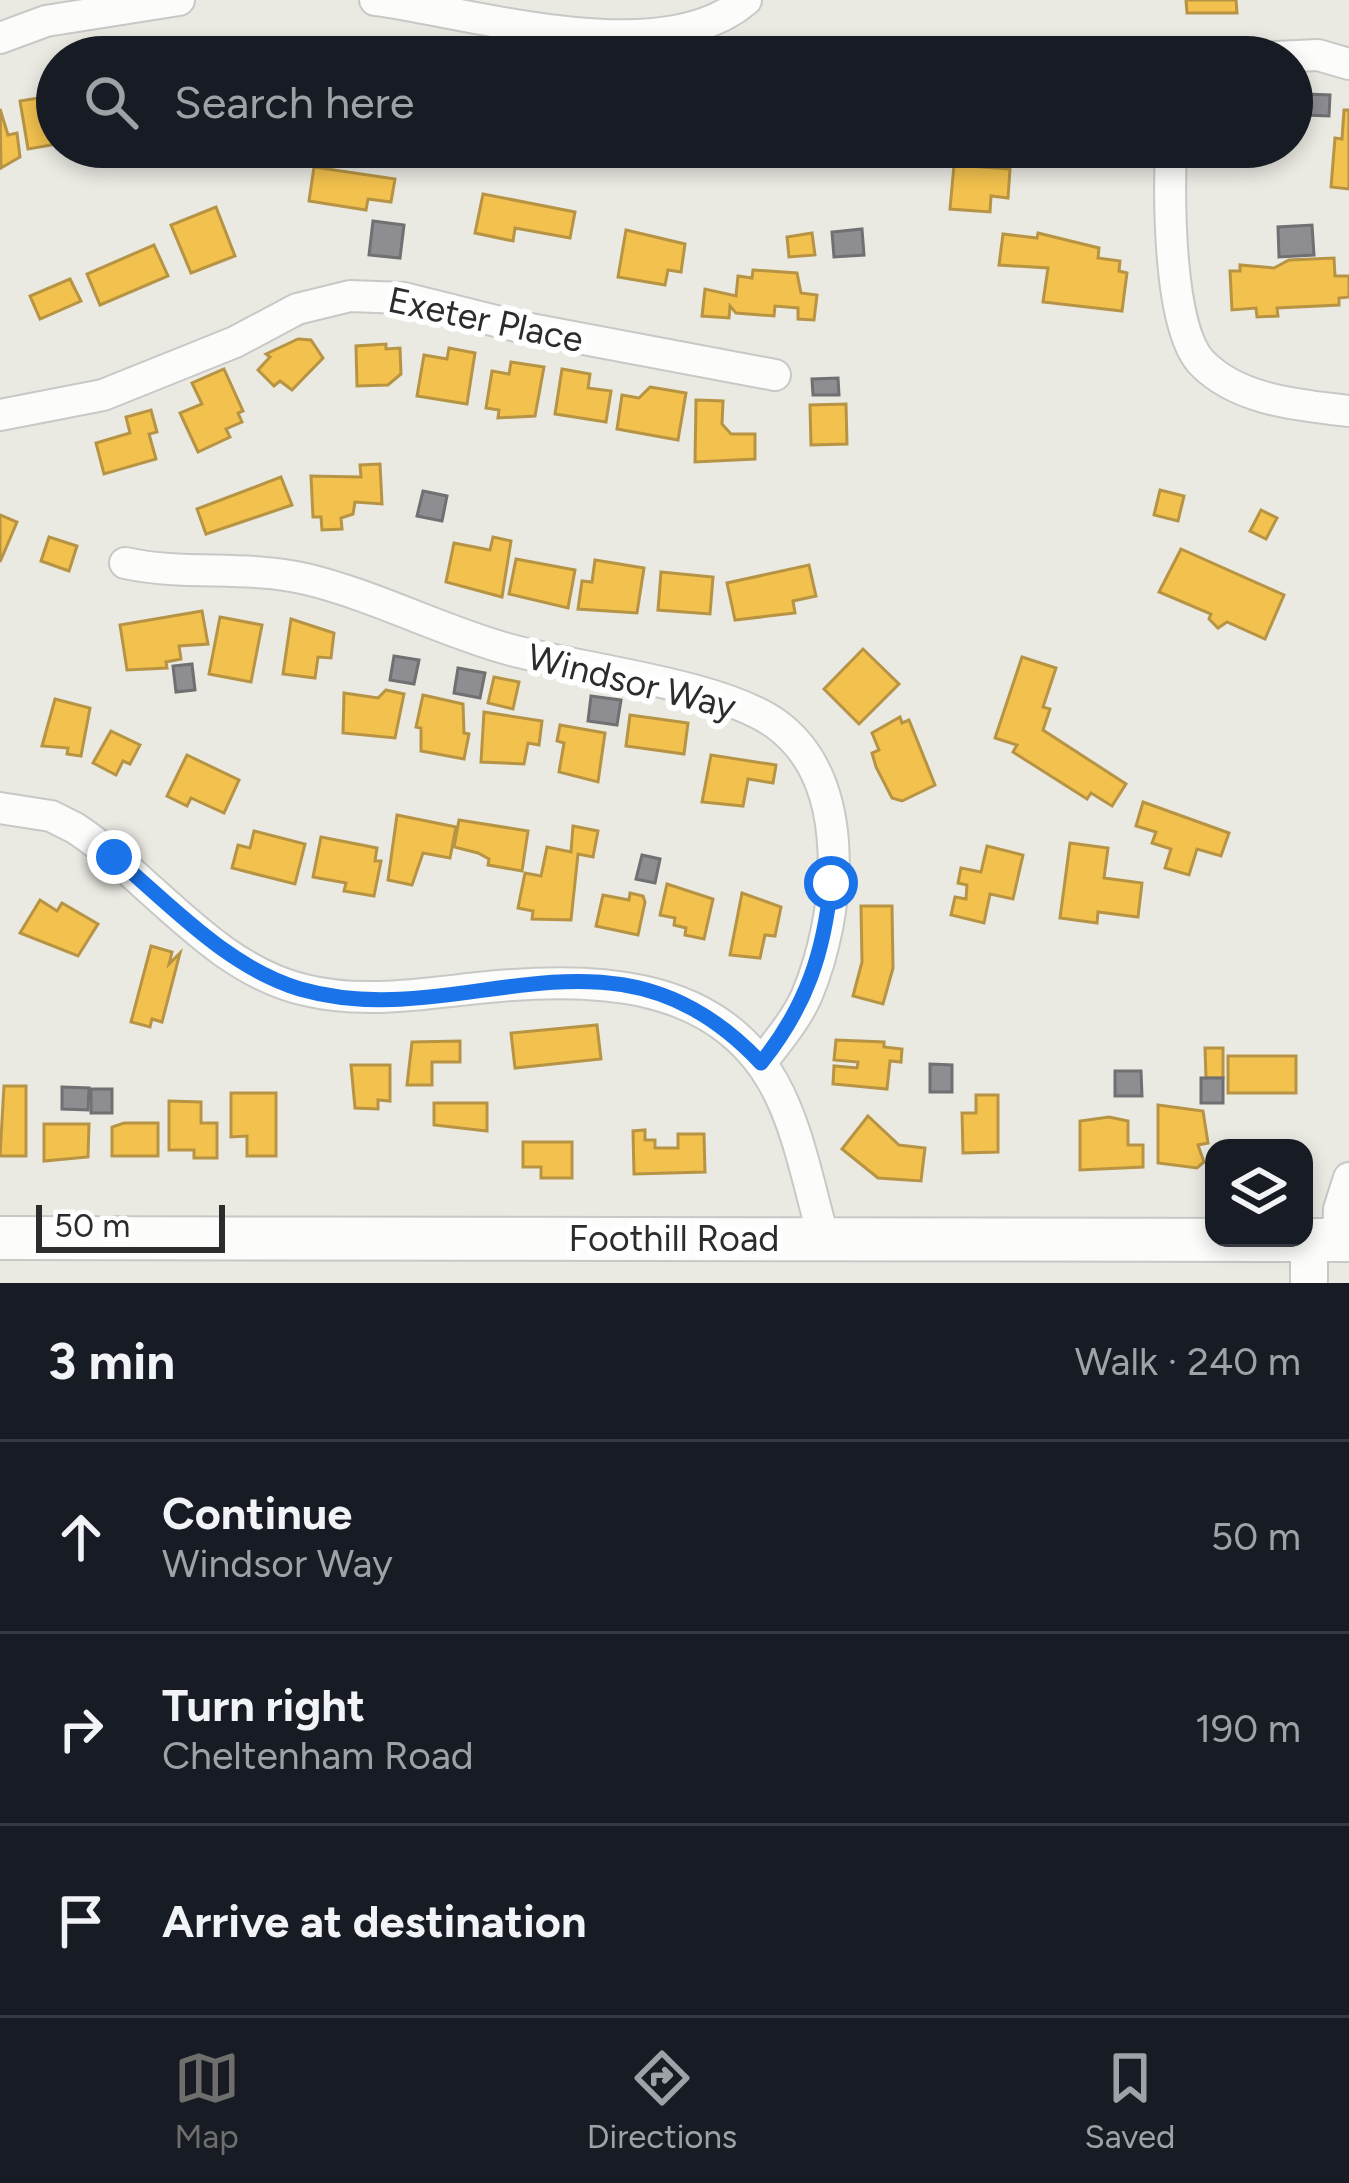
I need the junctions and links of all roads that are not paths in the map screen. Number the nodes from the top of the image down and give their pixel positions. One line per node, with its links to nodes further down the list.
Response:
1 (178, 0): 4 (street)
2 (375, 0): 5 (street)
3 (746, 0): 6 (street)
4 (3, 27)
5 (636, 36)
6 (669, 36)
7 (1313, 55): 8 (street)
8 (1349, 64)
9 (1171, 168): 11 (street)
10 (775, 375): 12 (street, Exeter Place)
11 (1349, 412)
12 (0, 415)
13 (125, 562): 15 (street, Windsor Way)
14 (0, 808): 15 (street)
15 (761, 1063): 18 (street)
16 (1349, 1178): 19 (street)
17 (0, 1238): 18 (main road, Foothill Road)
18 (824, 1239): 19 (main road, Foothill Road)
19 (1332, 1240): 20 (street)
20 (1309, 1283)

